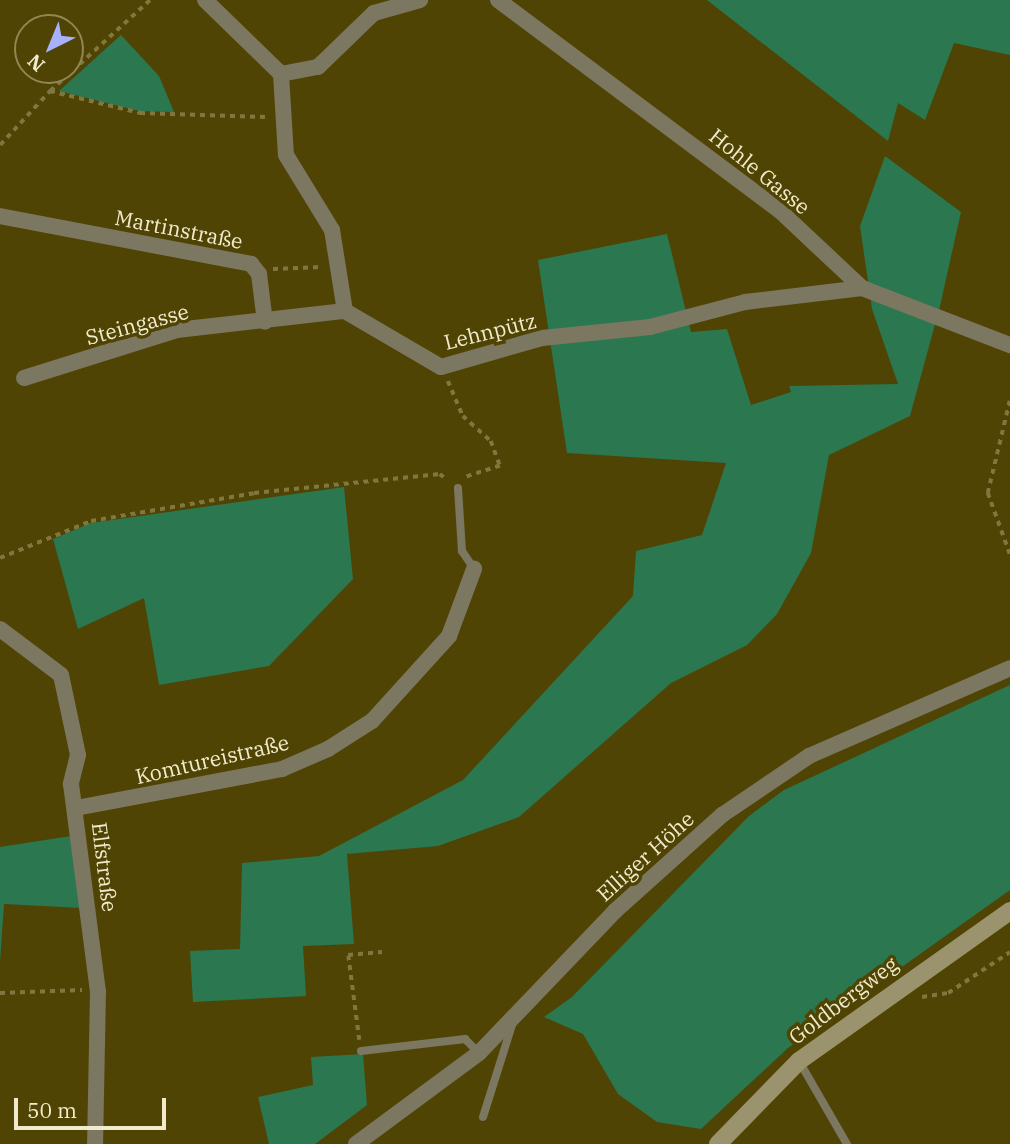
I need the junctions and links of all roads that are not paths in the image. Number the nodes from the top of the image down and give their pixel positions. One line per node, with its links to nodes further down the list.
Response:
1 (205, 0): 4 (street)
2 (420, 0): 4 (street)
3 (498, 0): 6 (street, Hohle Gasse)
4 (281, 74): 7 (street)
5 (0, 216): 8 (street, Martinstraße)
6 (862, 288): 7 (street, Lehnpütz); 9 (street, Hohle Gasse)
7 (345, 311): 8 (street)
8 (265, 322): 10 (street, Steingasse)
9 (1010, 345)
10 (24, 379)
11 (458, 488): 12 (lane, Komtureistraße)
12 (474, 569): 15 (street, Komtureistraße)
13 (0, 629): 15 (street, Elfstraße)
14 (1010, 668): 17 (street, Elliger Höhe)
15 (76, 808): 22 (street, Elfstraße)
16 (1010, 911): 20 (street, Goldbergweg)
17 (514, 1019): 19 (street, Elliger Höhe); 21 (lane)
18 (361, 1051): 19 (lane)
19 (479, 1053): 23 (street, Elliger Höhe)
20 (799, 1061): 24 (street, Goldbergweg); 25 (lane)
21 (483, 1116)
22 (95, 1144)
23 (356, 1144)
24 (718, 1144)
25 (847, 1144)

